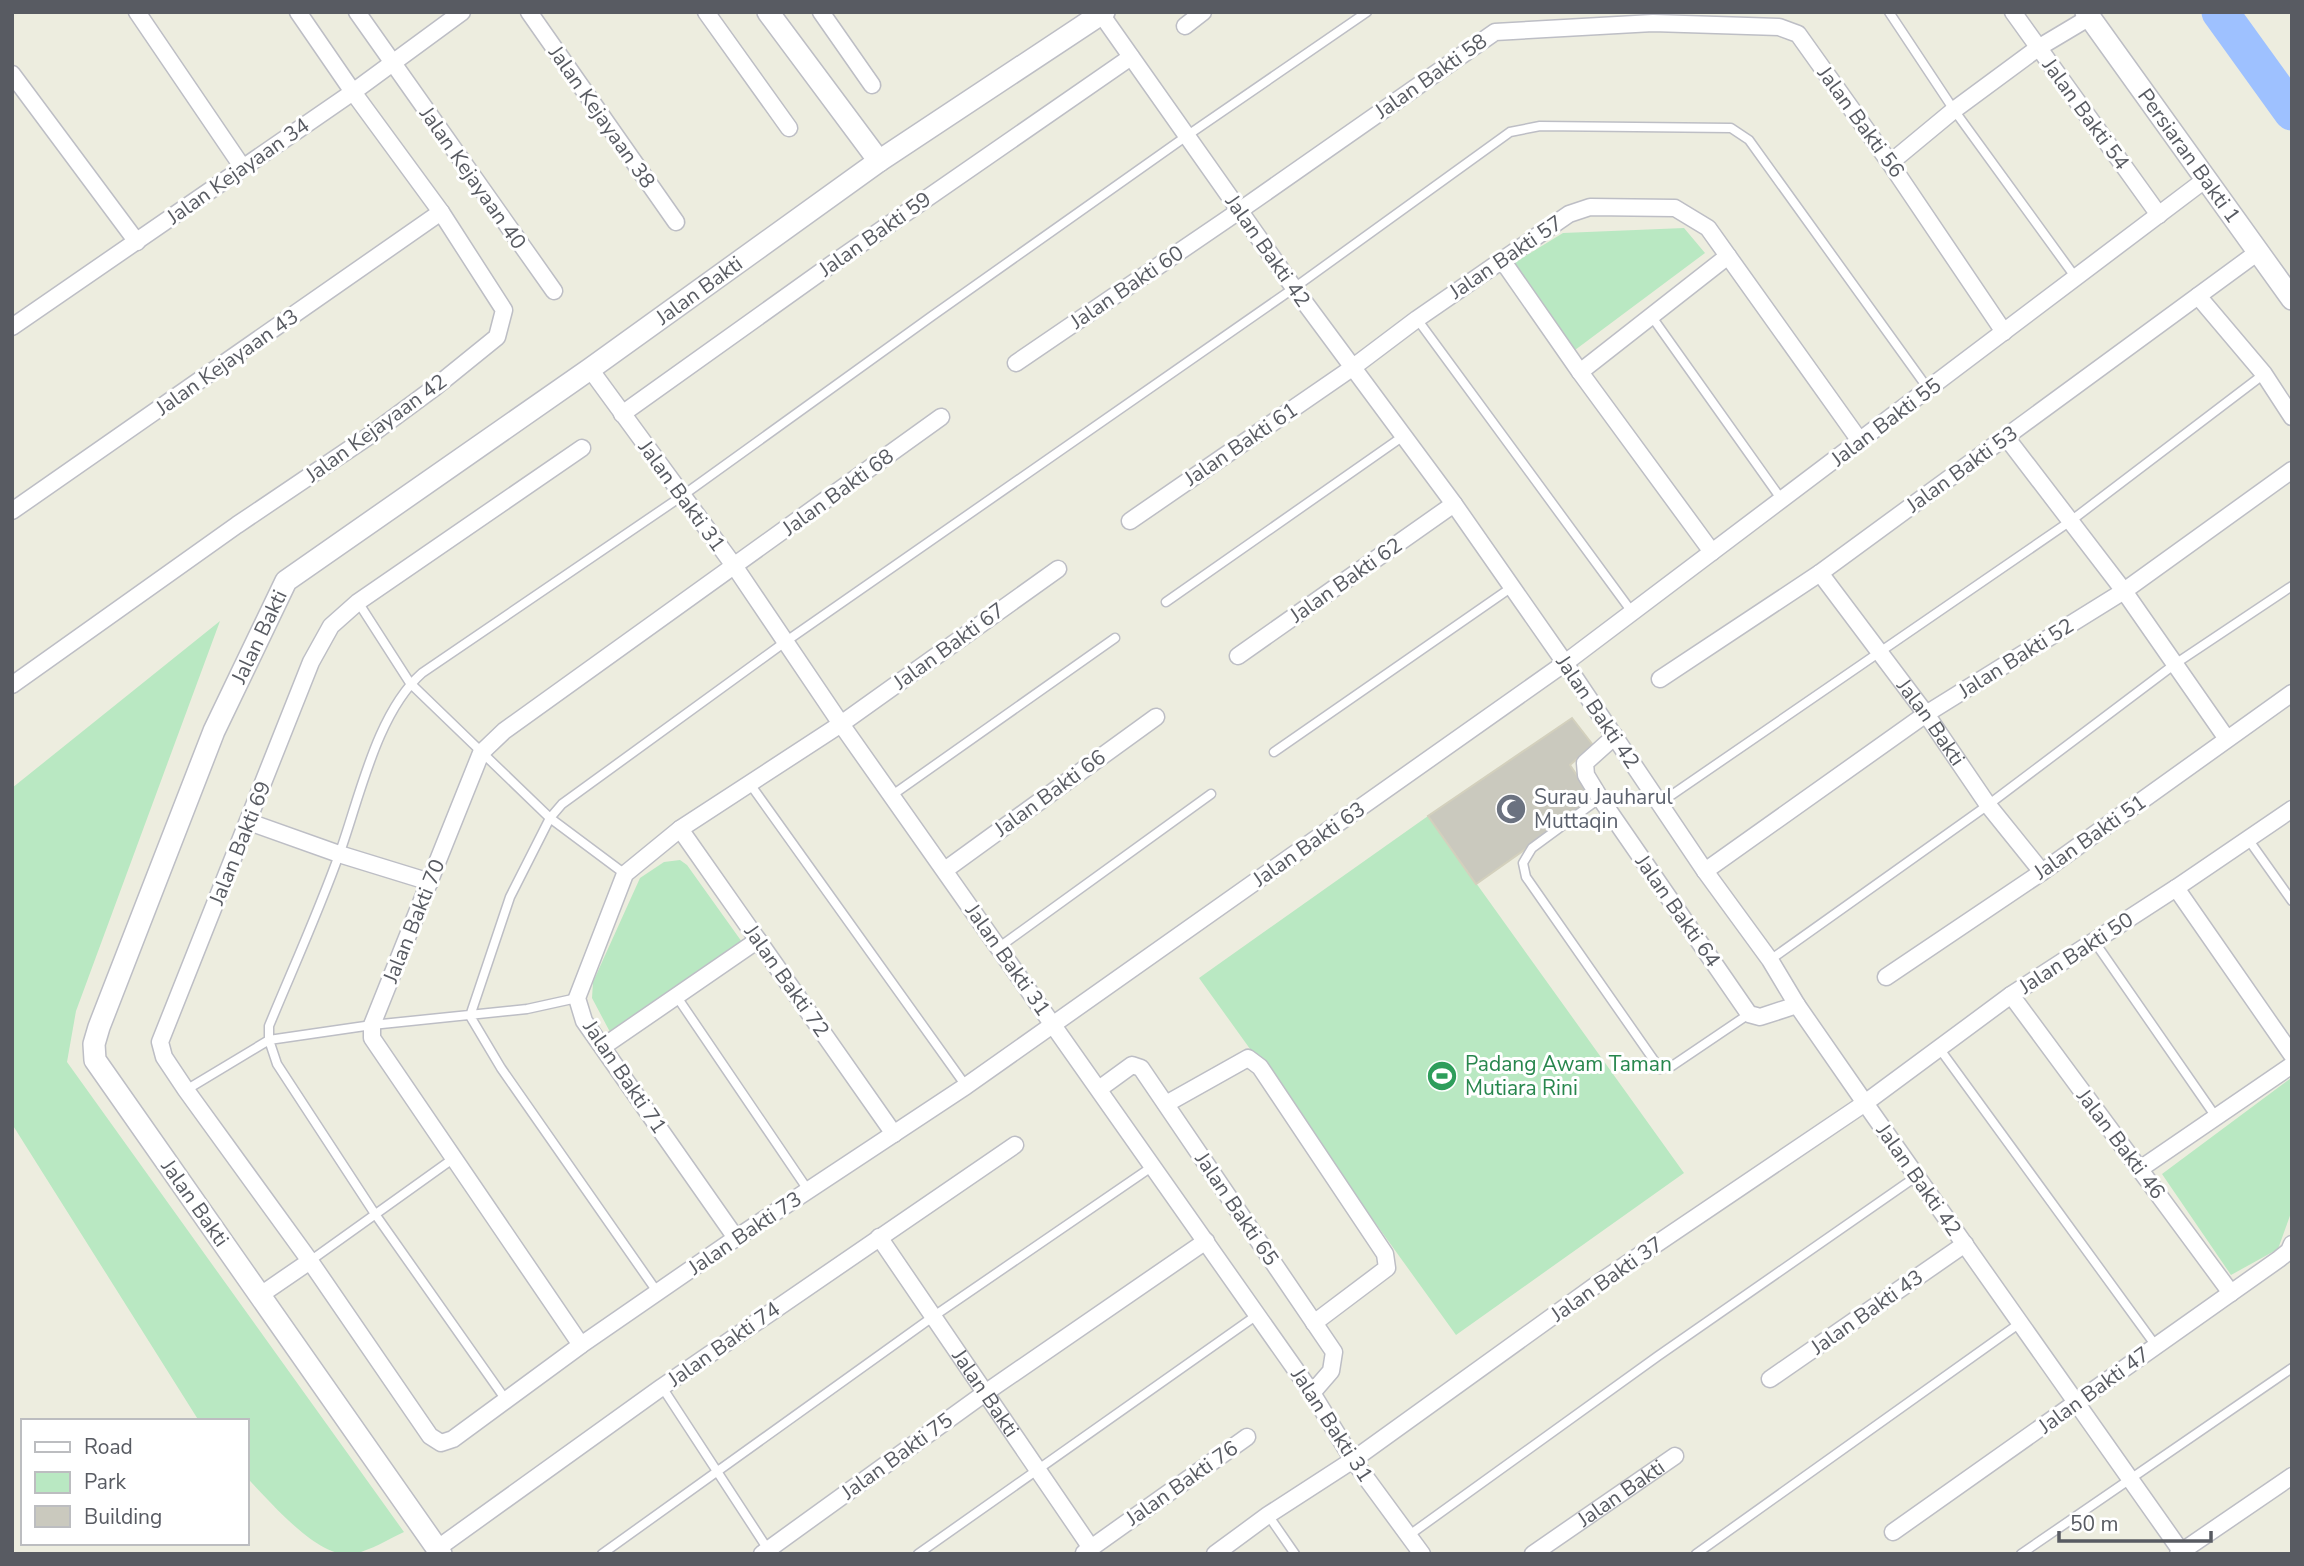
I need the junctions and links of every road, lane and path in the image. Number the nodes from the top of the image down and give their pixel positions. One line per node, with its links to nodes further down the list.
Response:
1 (137, 12): 28 (street)
2 (298, 12): 22 (street, Jalan Kejayaan 42)
3 (357, 12): 19 (street, Jalan Kejayaan 40)
4 (462, 12): 19 (street, Jalan Kejayaan 34)
5 (529, 12): 33 (street, Jalan Kejayaan 38)
6 (706, 12): 24 (street)
7 (768, 12): 26 (street)
8 (821, 12): 21 (street)
9 (1203, 12): 16 (street)
10 (1367, 12): 25 (lane)
11 (1889, 12): 23 (lane)
12 (2013, 12): 17 (street, Jalan Bakti 54)
13 (1102, 13): 18 (street, Jalan Bakti 42); 26 (street, Jalan Bakti)
14 (2088, 15): 17 (street); 29 (street, Persiaran Bakti 1)
15 (1652, 18): 27 (street, Jalan Bakti 56); 30 (street, Jalan Bakti 58)
16 (1185, 26)
17 (2038, 48): 23 (street); 32 (street, Jalan Bakti 54)
18 (1131, 57): 25 (street, Jalan Bakti 42); 53 (street, Jalan Bakti 59)
19 (392, 64): 22 (street, Jalan Kejayaan 34); 40 (street, Jalan Kejayaan 40)
20 (12, 74): 34 (street)
21 (872, 85)
22 (353, 92): 28 (street, Jalan Kejayaan 34); 31 (street, Jalan Kejayaan 42)
23 (1954, 110): 27 (street); 38 (lane)
24 (789, 128)
25 (1188, 135): 30 (street, Jalan Bakti 42); 61 (lane)
26 (879, 162): 49 (street, Jalan Bakti)
27 (1890, 163): 46 (street, Jalan Bakti 56)
28 (243, 167): 34 (street, Jalan Kejayaan 34)
29 (2206, 179): 32 (street, Jalan Bakti 55); 35 (street, Persiaran Bakti 1)
30 (1239, 211): 39 (street, Jalan Bakti 42); 47 (street, Jalan Bakti 60)
31 (442, 212): 64 (street, Jalan Kejayaan 43); 85 (street, Jalan Kejayaan 42)
32 (2159, 215): 38 (street, Jalan Bakti 55)
33 (676, 222)
34 (137, 242): 45 (street, Jalan Kejayaan 34)
35 (2258, 251): 41 (street, Jalan Bakti 53); 42 (street, Persiaran Bakti 1)
36 (1728, 256): 37 (street, Jalan Bakti 57); 43 (street); 58 (street, Jalan Bakti 57)
37 (1502, 260): 44 (street, Jalan Bakti 57); 50 (street)
38 (2076, 278): 46 (street, Jalan Bakti 55)
39 (1294, 288): 48 (street, Jalan Bakti 42); 52 (lane); 78 (lane)
40 (554, 291)
41 (2198, 296): 51 (street); 57 (street, Jalan Bakti 53)
42 (2292, 299)
43 (1652, 317): 50 (street); 62 (lane)
44 (1417, 318): 48 (street, Jalan Bakti 57); 76 (lane)
45 (14, 322)
46 (2004, 332): 52 (street, Jalan Bakti 55)
47 (1016, 363)
48 (1352, 368): 56 (street, Jalan Bakti 42); 66 (street, Jalan Bakti 61)
49 (590, 369): 53 (street, Jalan Bakti 31); 153 (street, Jalan Bakti)
50 (1580, 372): 67 (street)
51 (2263, 374): 54 (street); 65 (lane)
52 (1929, 390): 58 (street, Jalan Bakti 55)
53 (622, 414): 61 (street, Jalan Bakti 31)
54 (2292, 417)
55 (941, 418): 68 (street, Jalan Bakti 68)
56 (1402, 437): 63 (street, Jalan Bakti 42); 75 (lane)
57 (2006, 437): 65 (street); 70 (street, Jalan Bakti 53)
58 (1860, 441): 62 (street, Jalan Bakti 55)
59 (582, 448): 74 (street, Jalan Bakti 69)
60 (2292, 470): 73 (street, Jalan Bakti 52)
61 (682, 496): 68 (street, Jalan Bakti 31); 84 (lane)
62 (1782, 500): 67 (street, Jalan Bakti 55)
63 (1454, 504): 72 (street, Jalan Bakti 42); 80 (street, Jalan Bakti 62)
64 (12, 511)
65 (2072, 520): 73 (street); 79 (lane)
66 (1130, 521)
67 (1713, 552): 76 (street, Jalan Bakti 55)
68 (735, 567): 78 (street, Jalan Bakti 31); 93 (street, Jalan Bakti 70)
69 (1058, 569): 89 (street, Jalan Bakti 67)
70 (1820, 573): 79 (street, Jalan Bakti); 83 (street, Jalan Bakti 53)
71 (2292, 586): 82 (lane)
72 (1512, 587): 81 (street, Jalan Bakti 42); 92 (lane)
73 (2124, 591): 82 (street); 87 (street, Jalan Bakti 52)
74 (358, 602): 84 (lane); 102 (street, Jalan Bakti 69)
75 (1166, 602)
76 (1632, 612): 81 (street, Jalan Bakti 55)
77 (1115, 638): 96 (lane)
78 (785, 642): 89 (street, Jalan Bakti 31); 101 (lane)
79 (1878, 651): 87 (street, Jalan Bakti); 98 (lane)
80 (1238, 656)
81 (1565, 663): 90 (street, Jalan Bakti 42); 124 (street, Jalan Bakti 63)
82 (2175, 664): 91 (street); 99 (lane)
83 (1660, 679)
84 (410, 683): 93 (lane); 105 (lane)
85 (12, 685)
86 (2292, 693): 91 (street, Jalan Bakti 51)
87 (1926, 715): 99 (street, Jalan Bakti); 107 (street, Jalan Bakti 52)
88 (1156, 717): 106 (street, Jalan Bakti 66)
89 (841, 724): 94 (street, Jalan Bakti 71); 96 (street, Jalan Bakti 31)
90 (1615, 736): 97 (street, Jalan Bakti 64); 98 (street, Jalan Bakti 42)
91 (2227, 739): 108 (street, Jalan Bakti 51)
92 (1274, 752)
93 (481, 753): 101 (lane); 110 (street, Jalan Bakti 70)
94 (750, 784): 103 (street, Jalan Bakti 71); 131 (lane)
95 (1210, 794): 115 (lane)
96 (891, 796): 106 (street, Jalan Bakti 31)
97 (1600, 797): 122 (street, Jalan Bakti 64); 122 (lane)
98 (1660, 803): 107 (street, Jalan Bakti 42)
99 (1988, 805): 108 (street, Jalan Bakti); 116 (lane)
100 (2292, 809): 104 (street, Jalan Bakti 50)
101 (550, 818): 109 (lane); 123 (lane)
102 (249, 822): 105 (street); 133 (street, Jalan Bakti 69)
103 (680, 829): 109 (street, Jalan Bakti 71); 113 (street, Jalan Bakti 72)
104 (2248, 839): 111 (street, Jalan Bakti 50); 112 (lane)
105 (339, 854): 110 (street); 126 (lane)
106 (945, 870): 115 (street, Jalan Bakti 31)
107 (1705, 871): 116 (street, Jalan Bakti 42)
108 (2042, 872): 117 (street, Jalan Bakti 51)
109 (625, 874): 120 (street, Jalan Bakti 71)
110 (430, 882): 125 (street, Jalan Bakti 70)
111 (2176, 888): 114 (street, Jalan Bakti 50); 129 (street)
112 (2292, 901)
113 (758, 940): 119 (street); 137 (street, Jalan Bakti 72)
114 (2094, 941): 118 (street, Jalan Bakti 50); 136 (lane)
115 (998, 948): 124 (street, Jalan Bakti 31)
116 (1770, 960): 121 (street, Jalan Bakti 42)
117 (1886, 977)
118 (2011, 995): 128 (street, Jalan Bakti 50); 141 (street, Jalan Bakti 46)
119 (677, 997): 127 (street); 143 (lane)
120 (577, 998): 123 (lane); 127 (street, Jalan Bakti 71)
121 (1797, 1005): 122 (street); 134 (street, Jalan Bakti 42)
122 (1749, 1014)
123 (470, 1016): 125 (lane); 151 (lane)
124 (1052, 1024): 131 (street, Jalan Bakti 73); 132 (street, Jalan Bakti 31)
125 (372, 1025): 126 (lane); 139 (street)
126 (270, 1040): 133 (lane); 144 (lane)
127 (604, 1046): 146 (street, Jalan Bakti 71)
128 (1939, 1048): 134 (street, Jalan Bakti 50); 159 (lane)
129 (2292, 1055)
130 (2292, 1065): 136 (street)
131 (966, 1086): 137 (street, Jalan Bakti 73)
132 (1099, 1089): 135 (street, Jalan Bakti 65); 140 (street, Jalan Bakti 31)
133 (186, 1090): 150 (street, Jalan Bakti 69)
134 (1865, 1103): 142 (street, Jalan Bakti 42); 169 (street, Jalan Bakti 37)
135 (1166, 1104): 156 (street, Jalan Bakti 65); 156 (street)
136 (2216, 1117): 141 (street)
137 (894, 1134): 143 (street, Jalan Bakti 73)
138 (1014, 1145): 145 (street, Jalan Bakti 74)
139 (454, 1158): 144 (lane); 158 (street)
140 (1153, 1166): 147 (street, Jalan Bakti 31); 155 (lane)
141 (2140, 1169): 152 (street, Jalan Bakti 46)
142 (1917, 1176): 148 (street, Jalan Bakti 42); 176 (lane)
143 (808, 1190): 146 (street, Jalan Bakti 73)
144 (376, 1214): 150 (lane); 165 (lane)
145 (879, 1237): 155 (street, Jalan Bakti); 162 (street, Jalan Bakti 74)
146 (736, 1238): 151 (street, Jalan Bakti 73)
147 (1206, 1241): 154 (street, Jalan Bakti 31); 163 (street, Jalan Bakti 75)
148 (1965, 1244): 157 (street, Jalan Bakti 42); 161 (street, Jalan Bakti 43)
149 (2292, 1244): 152 (street, Jalan Bakti 47)
150 (310, 1261): 153 (street); 165 (street, Jalan Bakti 73)
151 (658, 1293): 158 (street, Jalan Bakti 73)
152 (2231, 1293): 159 (street, Jalan Bakti 47)
153 (259, 1296): 177 (street, Jalan Bakti)
154 (1257, 1315): 164 (street, Jalan Bakti 31); 170 (lane)
155 (934, 1317): 163 (street, Jalan Bakti); 171 (lane)
156 (1314, 1323): 164 (street, Jalan Bakti 65)
157 (2020, 1324): 166 (street, Jalan Bakti 42); 187 (lane)
158 (581, 1345): 165 (street, Jalan Bakti 73)
159 (2156, 1346): 166 (street, Jalan Bakti 47)
160 (2292, 1368): 173 (lane)
161 (1770, 1379)
162 (662, 1387): 171 (lane); 177 (street, Jalan Bakti 74)
163 (985, 1393): 170 (street, Jalan Bakti); 179 (street, Jalan Bakti 75)
164 (1312, 1393): 169 (street, Jalan Bakti 31)
165 (506, 1400)
166 (2076, 1403): 173 (street, Jalan Bakti 42); 175 (street, Jalan Bakti 47)
167 (1247, 1437): 178 (street, Jalan Bakti 76)
168 (1675, 1456): 186 (street, Jalan Bakti)
169 (1353, 1460): 174 (street, Jalan Bakti 37); 176 (street, Jalan Bakti 31)
170 (1040, 1470): 178 (street, Jalan Bakti); 182 (lane)
171 (717, 1471): 179 (lane); 181 (lane)
172 (2292, 1476): 180 (street)
173 (2130, 1479): 180 (street, Jalan Bakti 42); 188 (lane)
174 (1268, 1515): 183 (street, Jalan Bakti 37); 184 (lane)
175 (1893, 1532)
176 (1408, 1536): 185 (street, Jalan Bakti 31)
177 (439, 1551)
178 (1086, 1551)
179 (767, 1553)
180 (2181, 1553)
181 (602, 1554)
182 (918, 1554)
183 (1215, 1554)
184 (1296, 1554)
185 (1422, 1554)
186 (1533, 1554)
187 (1696, 1554)
188 (2021, 1554)

